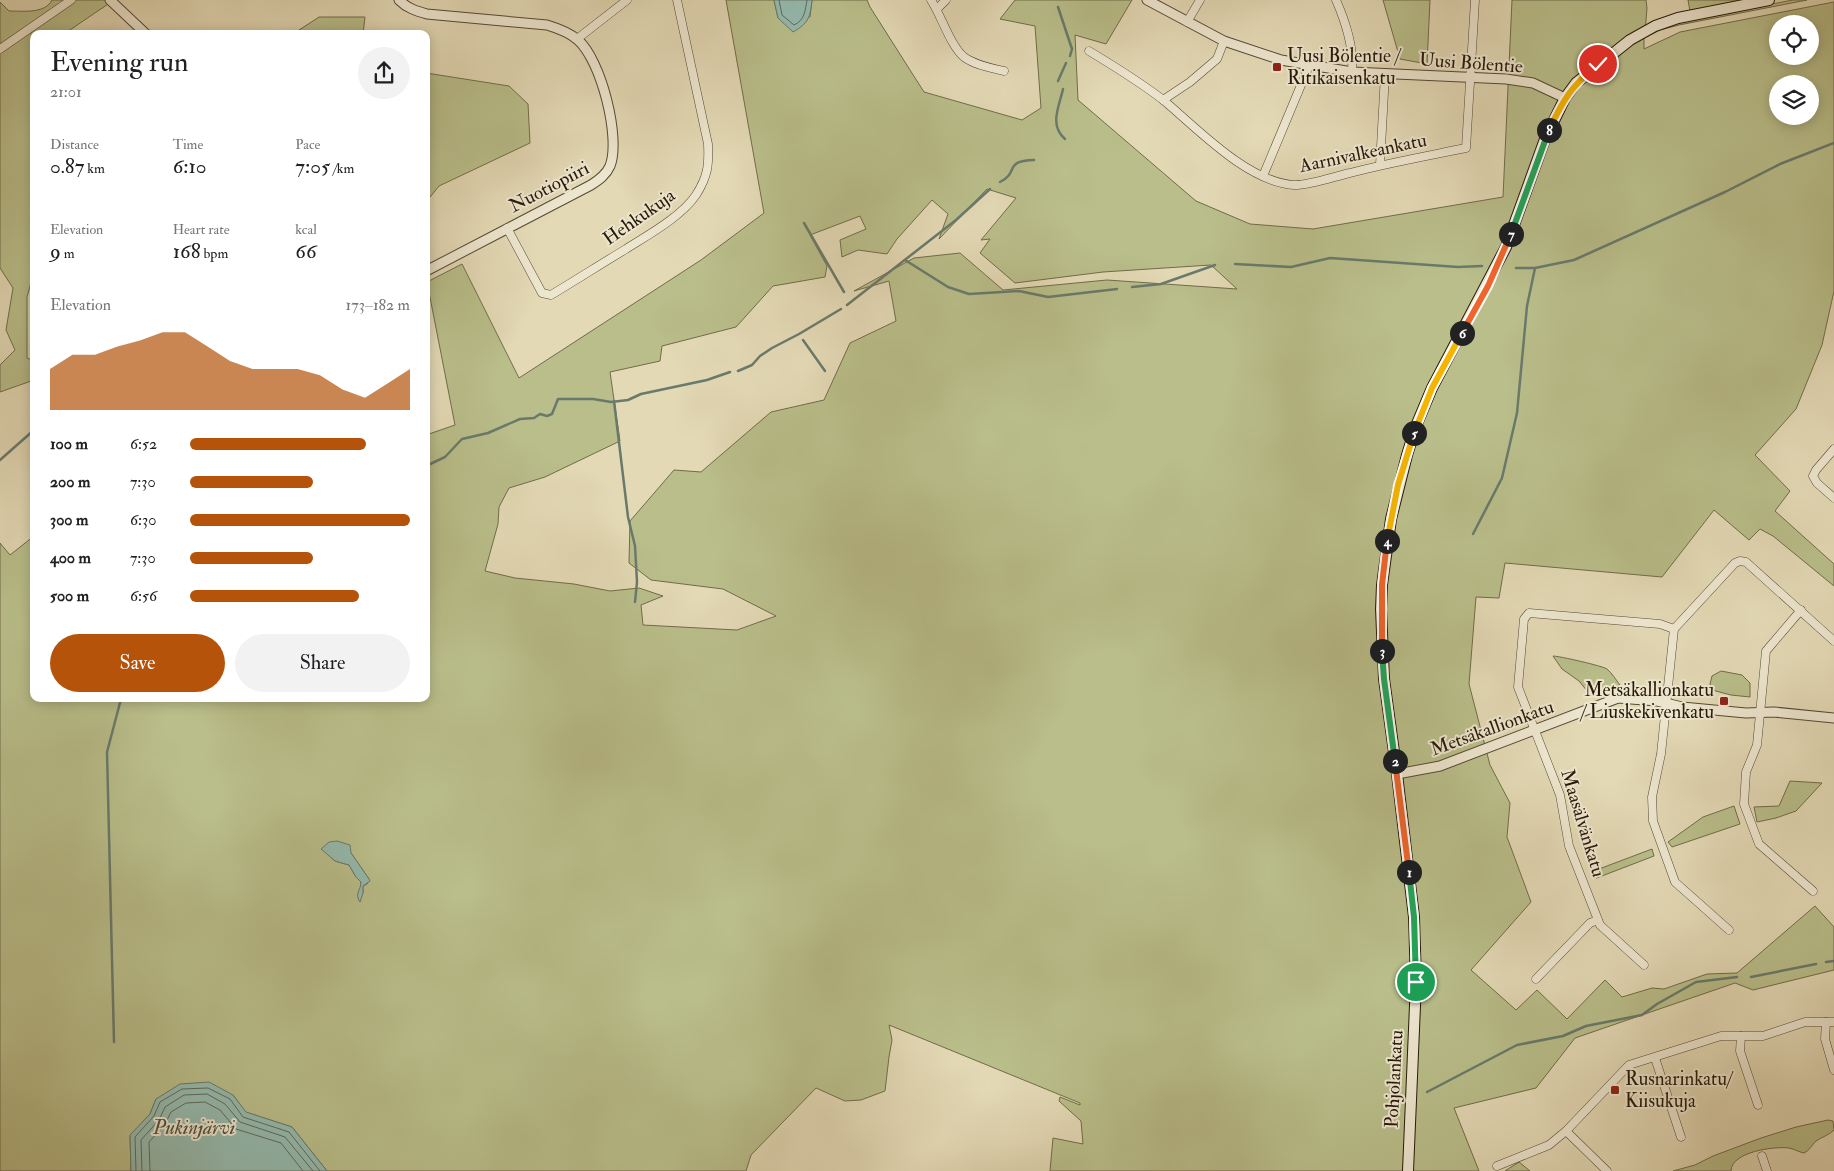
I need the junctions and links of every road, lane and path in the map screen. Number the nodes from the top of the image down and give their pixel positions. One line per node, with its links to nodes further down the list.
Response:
1 (71, 0): 18 (street)
2 (110, 0): 15 (street)
3 (399, 0): 16 (street, Nuotiopiiri)
4 (627, 0): 16 (street)
5 (677, 0): 29 (street, Hehkukuja)
6 (931, 0): 13 (street)
7 (946, 0): 13 (street)
8 (1147, 0): 14 (street, Uusi Bölentie)
9 (1200, 0): 14 (street)
10 (1336, 0): 22 (street)
11 (1475, 0): 24 (street)
12 (1769, 0): 25 (main road, Pohjolankatu)
13 (937, 9): 21 (street)
14 (1187, 22): 17 (street, Uusi Bölentie)
15 (142, 30)
16 (577, 39): 29 (street, Nuotiopiiri)
17 (1224, 40): 20 (street, Uusi Bölentie); 26 (street)
18 (0, 49)
19 (1089, 51): 26 (street, Aarnivalkeankatu)
20 (1309, 66): 22 (street, Uusi Bölentie); 28 (street)
21 (1004, 71)
22 (1352, 72): 23 (street, Uusi Bölentie)
23 (1385, 74): 24 (street, Uusi Bölentie); 27 (street)
24 (1470, 79): 25 (street, Uusi Bölentie); 27 (street, Aarnivalkeankatu)
25 (1564, 98): 40 (main road, Pohjolankatu)
26 (1163, 100): 28 (street, Aarnivalkeankatu)
27 (1380, 165): 28 (street, Aarnivalkeankatu)
28 (1263, 176)
29 (506, 228): 30 (street, Nuotiopiiri)
30 (430, 268)
31 (1834, 449): 32 (street)
32 (1834, 498)
33 (1801, 610): 34 (street); 35 (street); 37 (street)
34 (1674, 629): 36 (street); 39 (street, Maasälvänkatu)
35 (1834, 641)
36 (1667, 705): 37 (street, Metsäkallionkatu); 39 (street, Metsäkallionkatu); 43 (street)
37 (1760, 712): 38 (street, Metsäkallionkatu); 41 (street)
38 (1834, 718)
39 (1535, 730): 40 (street, Metsäkallionkatu); 42 (street, Maasälvänkatu)
40 (1397, 774): 55 (main road, Pohjolankatu)
41 (1813, 891)
42 (1598, 920): 44 (street, Maasälvänkatu); 45 (street)
43 (1729, 930)
44 (1644, 965)
45 (1536, 979)
46 (1830, 1022): 47 (street); 49 (street)
47 (1741, 1036): 48 (street); 50 (street)
48 (1654, 1058): 51 (street); 52 (street)
49 (1834, 1070)
50 (1758, 1105)
51 (1566, 1131): 54 (street); 56 (street)
52 (1681, 1137)
53 (1762, 1156): 57 (street)
54 (1497, 1166)
55 (1408, 1171)
56 (1607, 1171)
57 (1767, 1171)

